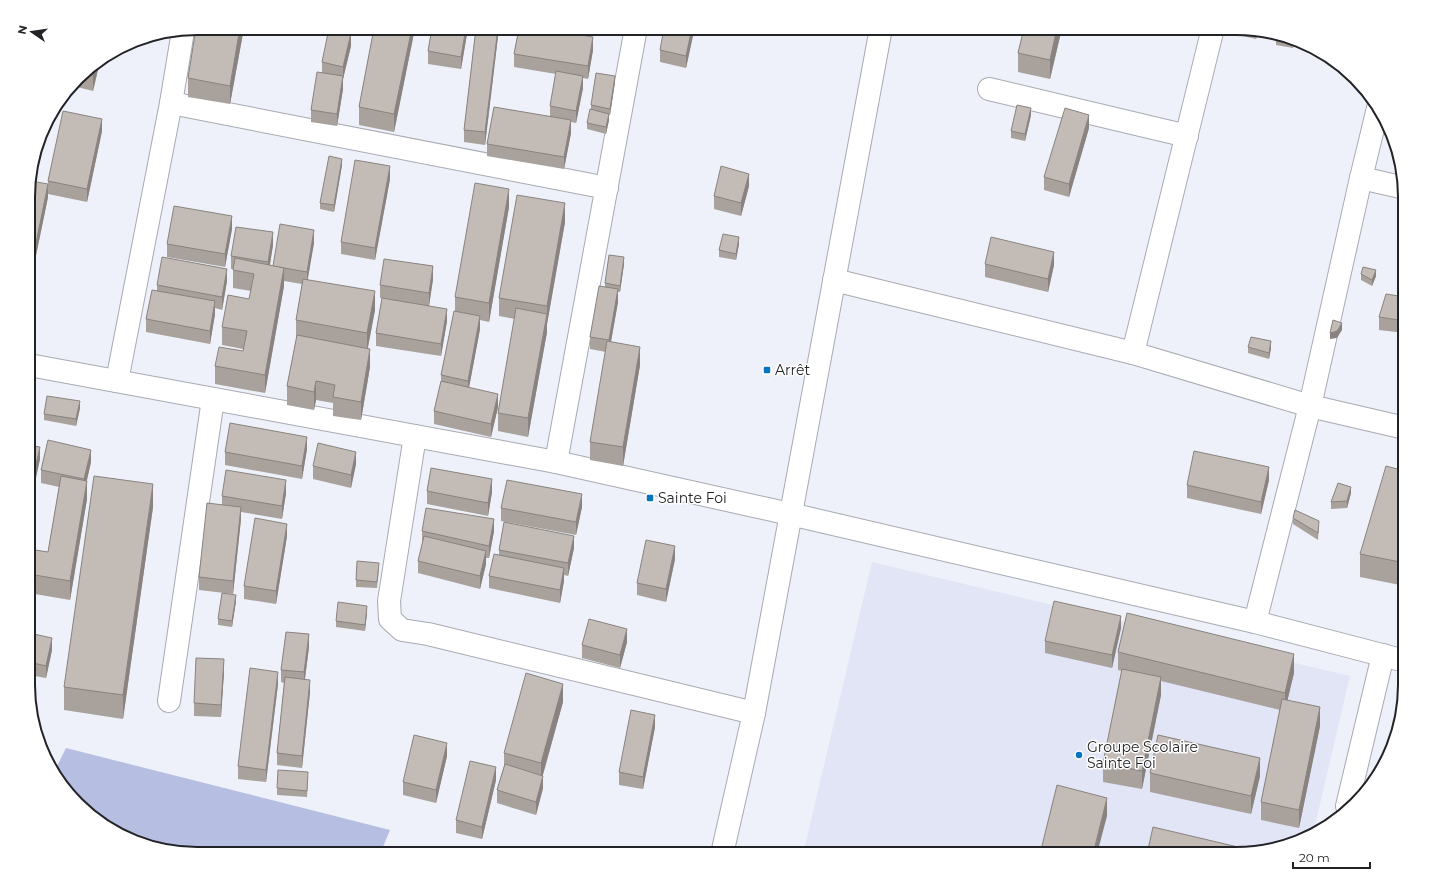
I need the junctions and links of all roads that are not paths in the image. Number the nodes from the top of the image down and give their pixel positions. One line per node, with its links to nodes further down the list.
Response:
1 (635, 35): 11 (street)
2 (880, 35): 12 (street)
3 (1211, 35): 8 (street)
4 (181, 36): 6 (street)
5 (989, 89): 8 (street)
6 (171, 103): 11 (street); 15 (street)
7 (1376, 116): 9 (street)
8 (1187, 136): 13 (street)
9 (1361, 178): 10 (street); 17 (street)
10 (1398, 186)
11 (607, 188): 20 (street)
12 (834, 280): 13 (street); 21 (street)
13 (1133, 353): 17 (street)
14 (35, 366): 15 (street)
15 (117, 381): 16 (street)
16 (213, 398): 19 (street); 25 (street)
17 (1310, 406): 18 (street); 22 (street)
18 (1398, 426)
19 (415, 436): 20 (street); 26 (street)
20 (556, 462): 21 (street)
21 (790, 514): 22 (street); 26 (street)
22 (1254, 622): 23 (street)
23 (1383, 655): 24 (street); 27 (street)
24 (1398, 659)
25 (169, 701)
26 (754, 713): 28 (street)
27 (1348, 801)
28 (724, 847)

